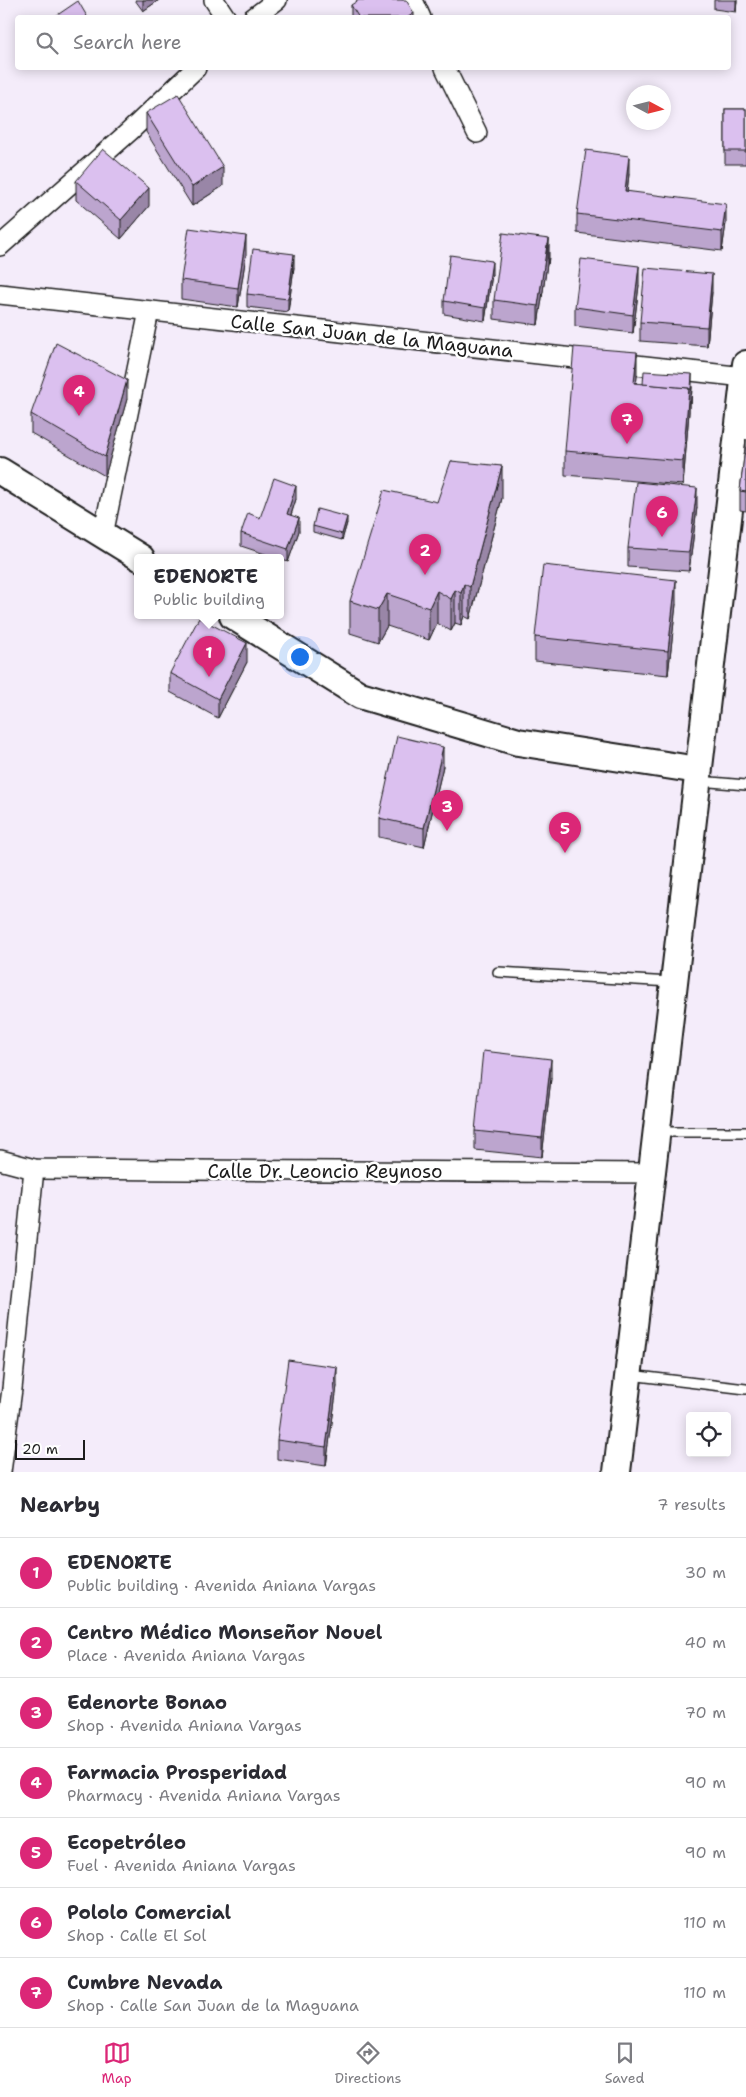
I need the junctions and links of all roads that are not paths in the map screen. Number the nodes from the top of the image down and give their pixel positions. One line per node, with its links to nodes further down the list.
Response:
1 (214, 0): 4 (street)
2 (278, 0): 5 (street)
3 (413, 0): 6 (street)
4 (224, 15)
5 (256, 15)
6 (420, 15)
7 (194, 70): 10 (street)
8 (446, 70): 9 (street)
9 (477, 133)
10 (0, 246)
11 (0, 294): 12 (street, Calle San Juan de la Maguana)
12 (149, 311): 13 (street, Calle San Juan de la Maguana); 16 (street)
13 (745, 371): 14 (main road)
14 (741, 456): 19 (main road)
15 (0, 471): 16 (main road)
16 (104, 535): 17 (main road)
17 (135, 554)
18 (238, 619): 19 (main road)
19 (697, 775): 20 (lane); 22 (main road)
20 (746, 785)
21 (498, 972): 22 (lane)
22 (674, 982): 23 (main road)
23 (657, 1132): 24 (lane); 27 (main road)
24 (746, 1132)
25 (0, 1160): 26 (street, Calle Dr. Leoncio Reynoso)
26 (34, 1169): 27 (street, Calle Dr. Leoncio Reynoso); 29 (street)
27 (651, 1173): 28 (main road)
28 (629, 1375): 30 (lane); 32 (main road)
29 (6, 1388): 31 (street)
30 (746, 1389)
31 (1, 1472)
32 (617, 1472)

